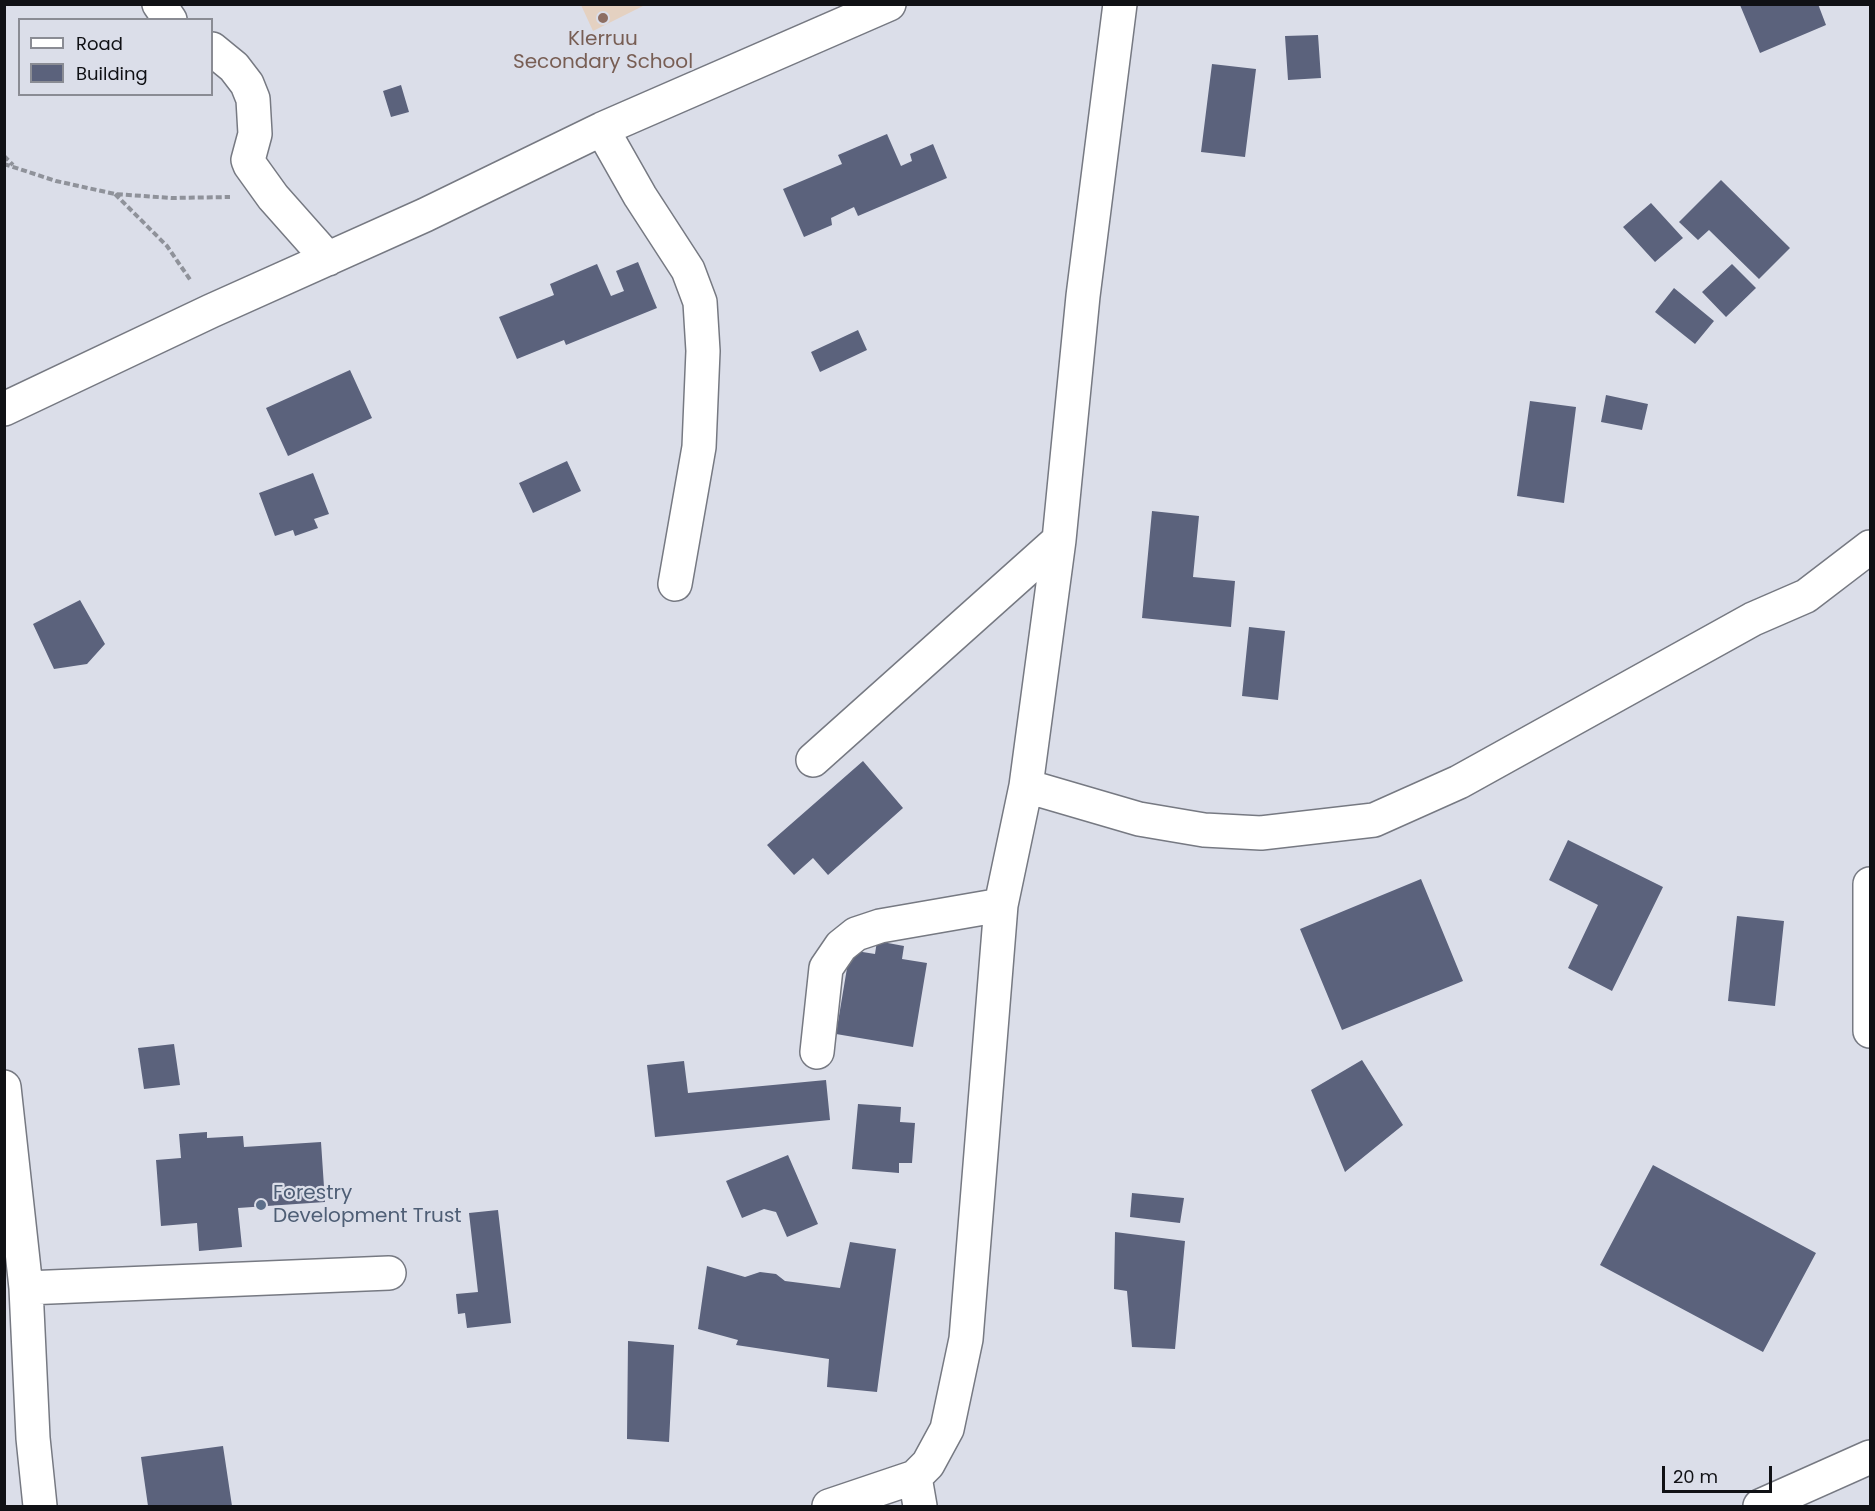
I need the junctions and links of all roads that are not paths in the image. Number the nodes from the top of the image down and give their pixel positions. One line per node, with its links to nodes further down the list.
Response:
1 (159, 4): 4 (street)
2 (889, 4): 6 (street)
3 (1120, 4): 9 (street)
4 (169, 18)
5 (213, 50): 7 (street)
6 (602, 129): 7 (street); 11 (street)
7 (328, 259): 8 (street)
8 (4, 409)
9 (1059, 540): 12 (street); 13 (street)
10 (1870, 547): 13 (street)
11 (675, 584)
12 (813, 760)
13 (1026, 786): 15 (street)
14 (1870, 884): 16 (street)
15 (1001, 905): 17 (street); 22 (street)
16 (1870, 1031)
17 (817, 1052)
18 (4, 1087): 20 (street)
19 (389, 1273): 20 (street)
20 (26, 1288): 23 (street)
21 (1870, 1457): 25 (street)
22 (917, 1492): 24 (street)
23 (40, 1506)
24 (830, 1506)
25 (1760, 1506)

